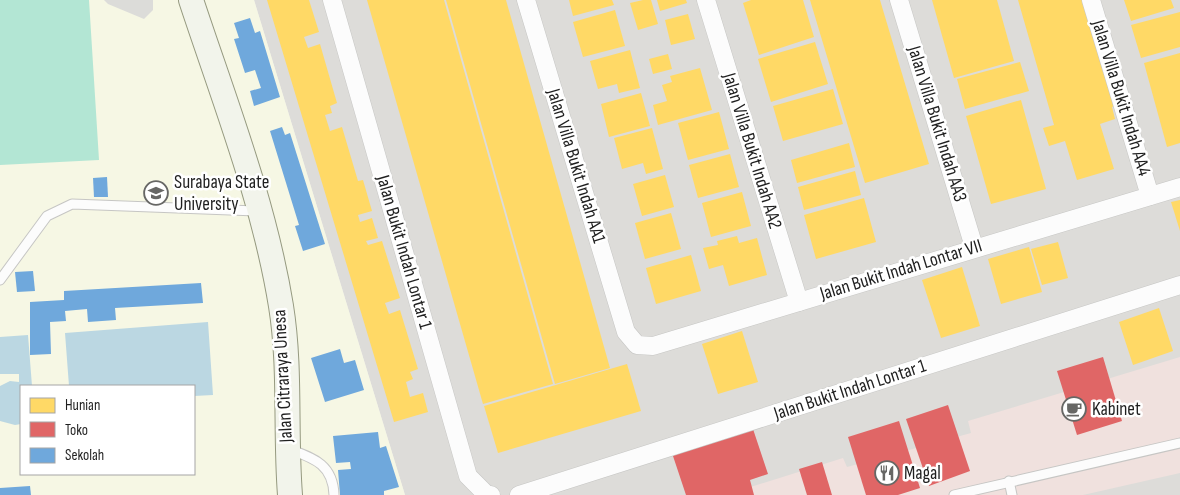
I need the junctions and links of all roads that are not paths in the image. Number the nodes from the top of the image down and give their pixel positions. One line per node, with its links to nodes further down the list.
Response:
1 (191, 0): 9 (main road, Jalan Citraraya Unesa)
2 (332, 0): 20 (street, Jalan Bukit Indah Lontar 1)
3 (526, 0): 14 (street, Jalan Villa Bukit Indah AA1)
4 (706, 0): 13 (street, Jalan Villa Bukit Indah AA2)
5 (899, 0): 10 (street, Jalan Villa Bukit Indah AA3)
6 (1091, 0): 8 (street, Jalan Villa Bukit Indah AA4)
7 (1180, 187): 8 (street, Jalan Bukit Indah Lontar VII)
8 (1150, 196): 10 (street, Jalan Bukit Indah Lontar VII)
9 (261, 211): 11 (lane); 16 (main road, Jalan Citraraya Unesa)
10 (974, 248): 13 (street, Jalan Bukit Indah Lontar VII)
11 (0, 280)
12 (1180, 285): 21 (street, Jalan Bukit Indah Lontar 1)
13 (799, 302): 14 (street, Jalan Bukit Indah Lontar VII)
14 (626, 332)
15 (1180, 443): 17 (lane)
16 (286, 448): 18 (main road, Jalan Citraraya Unesa); 19 (lane)
17 (1009, 481): 22 (lane); 23 (lane)
18 (290, 495)
19 (334, 495)
20 (491, 495)
21 (520, 495)
22 (954, 495)
23 (1012, 495)

